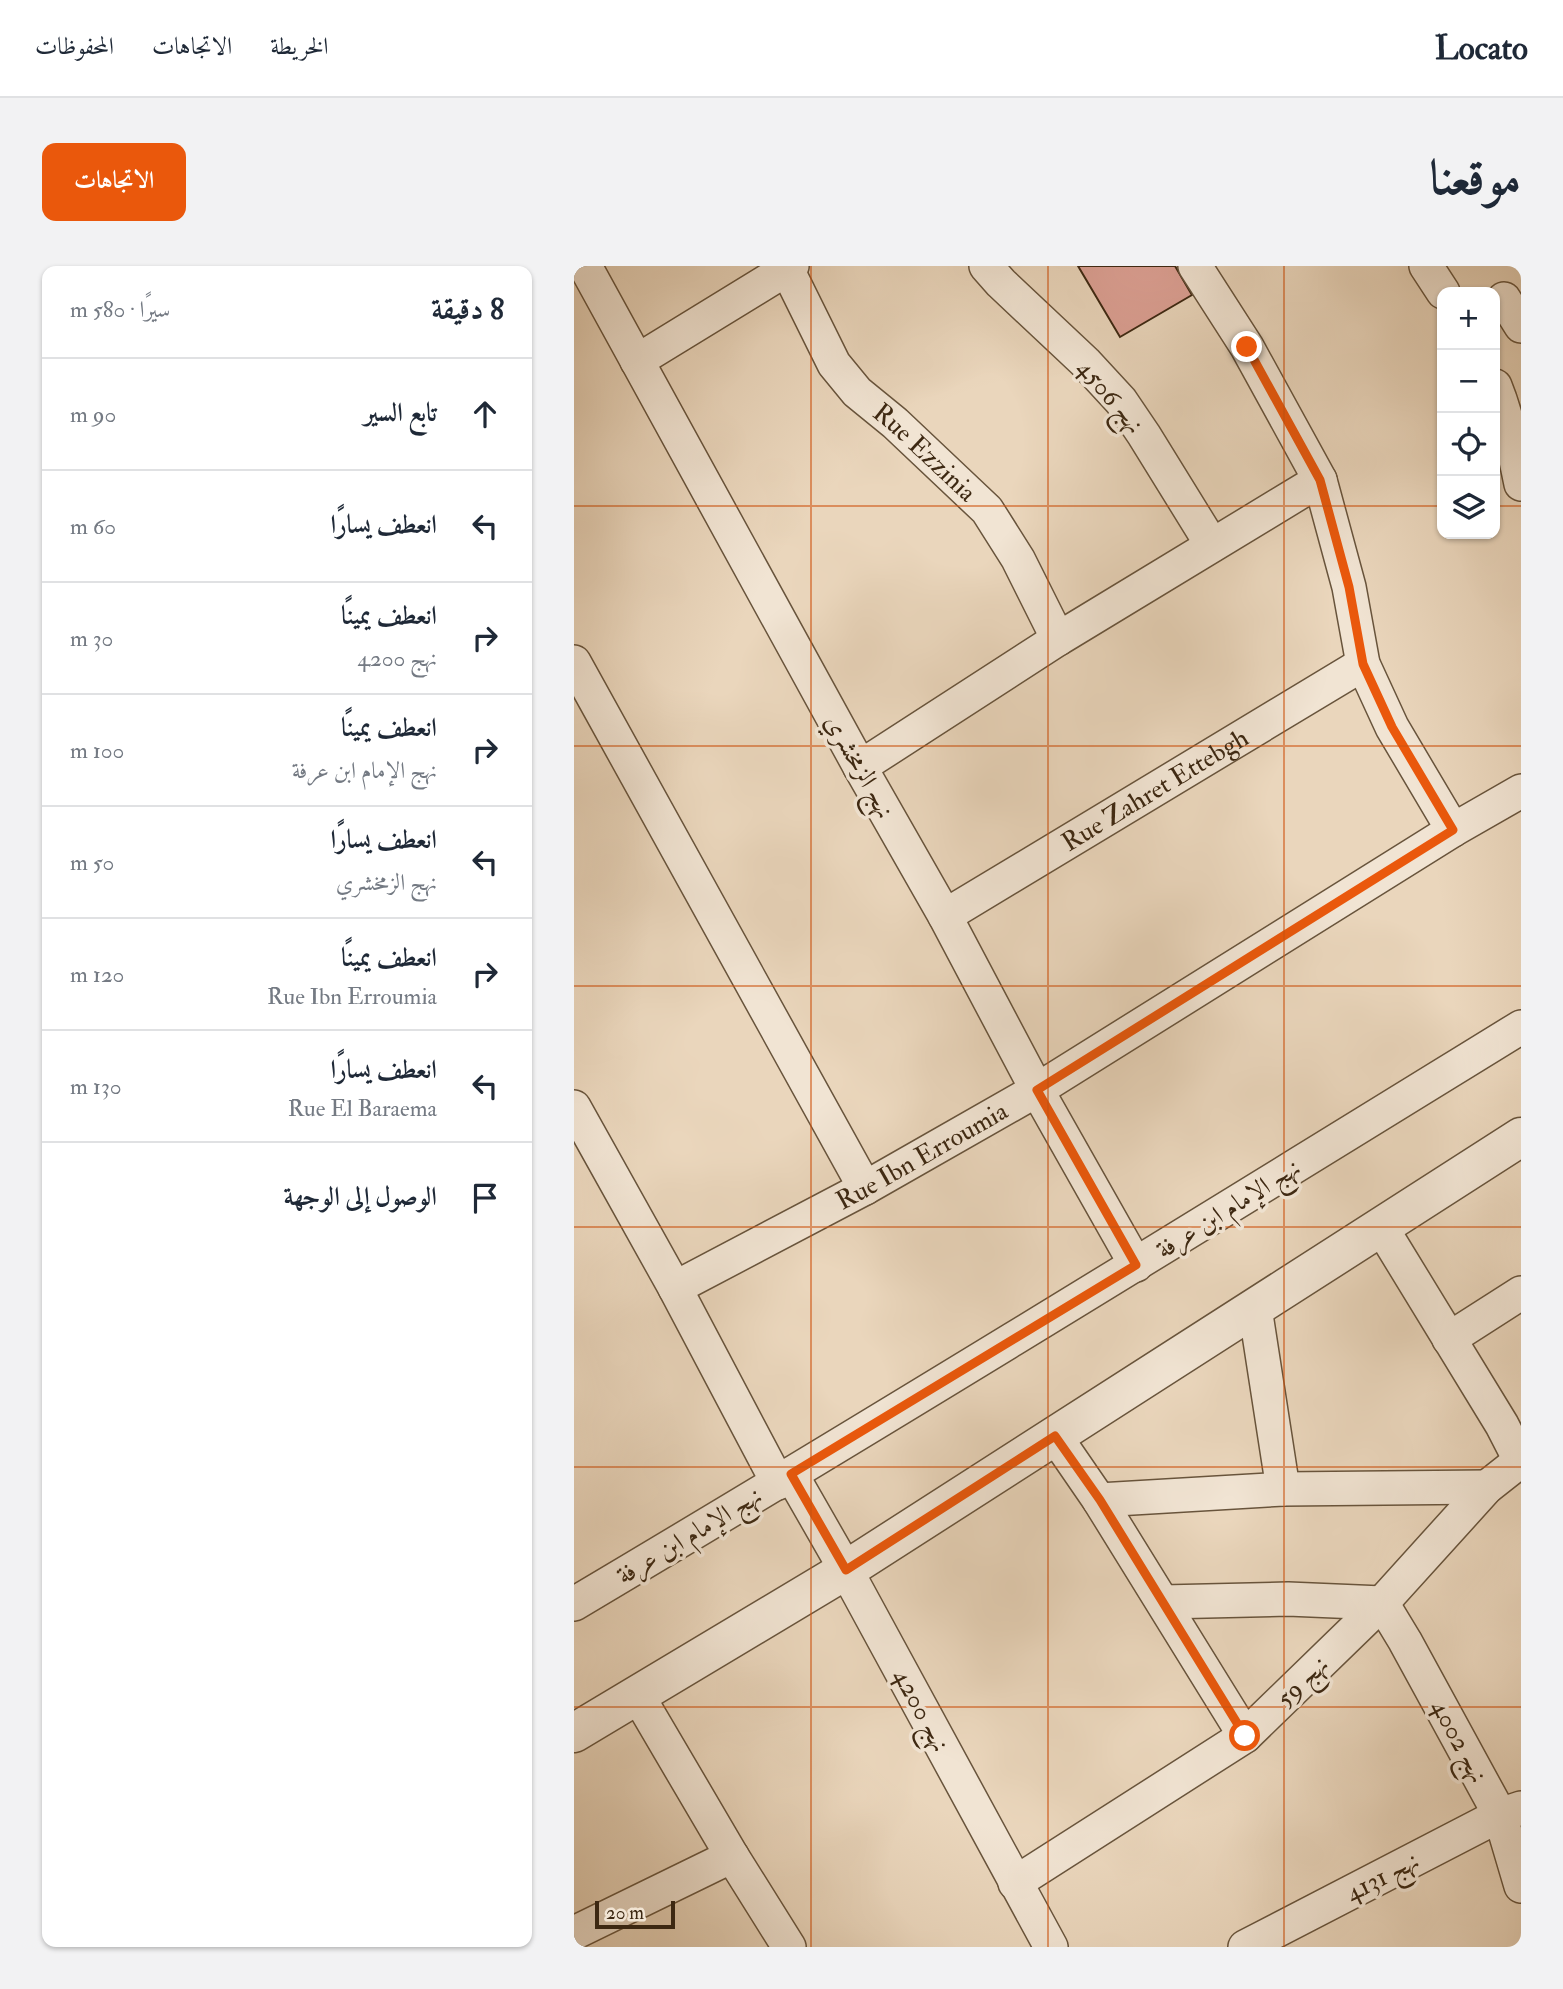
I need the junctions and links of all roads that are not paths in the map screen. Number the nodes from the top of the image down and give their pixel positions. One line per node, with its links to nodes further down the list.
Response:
1 (585, 266): 7 (street, نهج الزمخشري)
2 (986, 266): 11 (street, نهج 4506)
3 (1195, 266): 9 (street)
4 (1426, 266): 6 (street)
5 (790, 267): 7 (street); 12 (street, Rue Ezzinia)
6 (1440, 287)
7 (637, 361): 15 (street, نهج الزمخشري)
8 (1500, 399): 10 (street)
9 (1320, 480): 11 (street); 14 (street)
10 (1521, 484)
11 (1212, 545): 12 (street)
12 (1058, 639): 15 (street)
13 (574, 662): 23 (street)
14 (1363, 664): 17 (street); 18 (street, Rue Zahret Ettebgh)
15 (860, 767): 18 (street, نهج الزمخشري)
16 (1521, 791): 17 (street, Rue Ibn Erroumia)
17 (1453, 830): 20 (street, Rue Ibn Erroumia)
18 (946, 916): 20 (street, نهج الزمخشري)
19 (1521, 1027): 25 (street, نهج الإمام ابن عرفة)
20 (1037, 1090): 23 (street, Rue Ibn Erroumia); 25 (street, نهج الزمخشري)
21 (574, 1107): 26 (street, نهج 4200)
22 (1521, 1138): 24 (street)
23 (865, 1188): 26 (street, Rue Ibn Erroumia)
24 (1381, 1227): 28 (street); 29 (street)
25 (1136, 1265): 33 (street, نهج الإمام ابن عرفة)
26 (675, 1289): 33 (street, نهج 4200)
27 (1521, 1293): 29 (street)
28 (1255, 1308): 31 (street); 35 (street)
29 (1448, 1339): 30 (street)
30 (1511, 1419): 32 (street)
31 (1055, 1436): 36 (street); 37 (street)
32 (1521, 1461): 34 (street, نهج 59)
33 (784, 1478): 37 (street, نهج 4200); 40 (street, نهج الإمام ابن عرفة)
34 (1487, 1487): 35 (street); 39 (street, نهج 59)
35 (1283, 1489): 36 (street)
36 (1100, 1500): 38 (street)
37 (846, 1570): 41 (street); 46 (street, نهج 4200)
38 (1163, 1602): 39 (street); 43 (street)
39 (1382, 1603): 43 (street, نهج 59); 44 (street, نهج 4002)
40 (574, 1604)
41 (638, 1696): 42 (street); 45 (street)
42 (574, 1733)
43 (1245, 1736): 46 (street, نهج 59)
44 (1511, 1812): 47 (street, نهج 4002); 51 (street, نهج 4131)
45 (732, 1856): 48 (street); 49 (street)
46 (1015, 1883): 50 (street, نهج 4200)
47 (1521, 1886)
48 (574, 1933)
49 (789, 1947)
50 (1051, 1947)
51 (1245, 1947)

